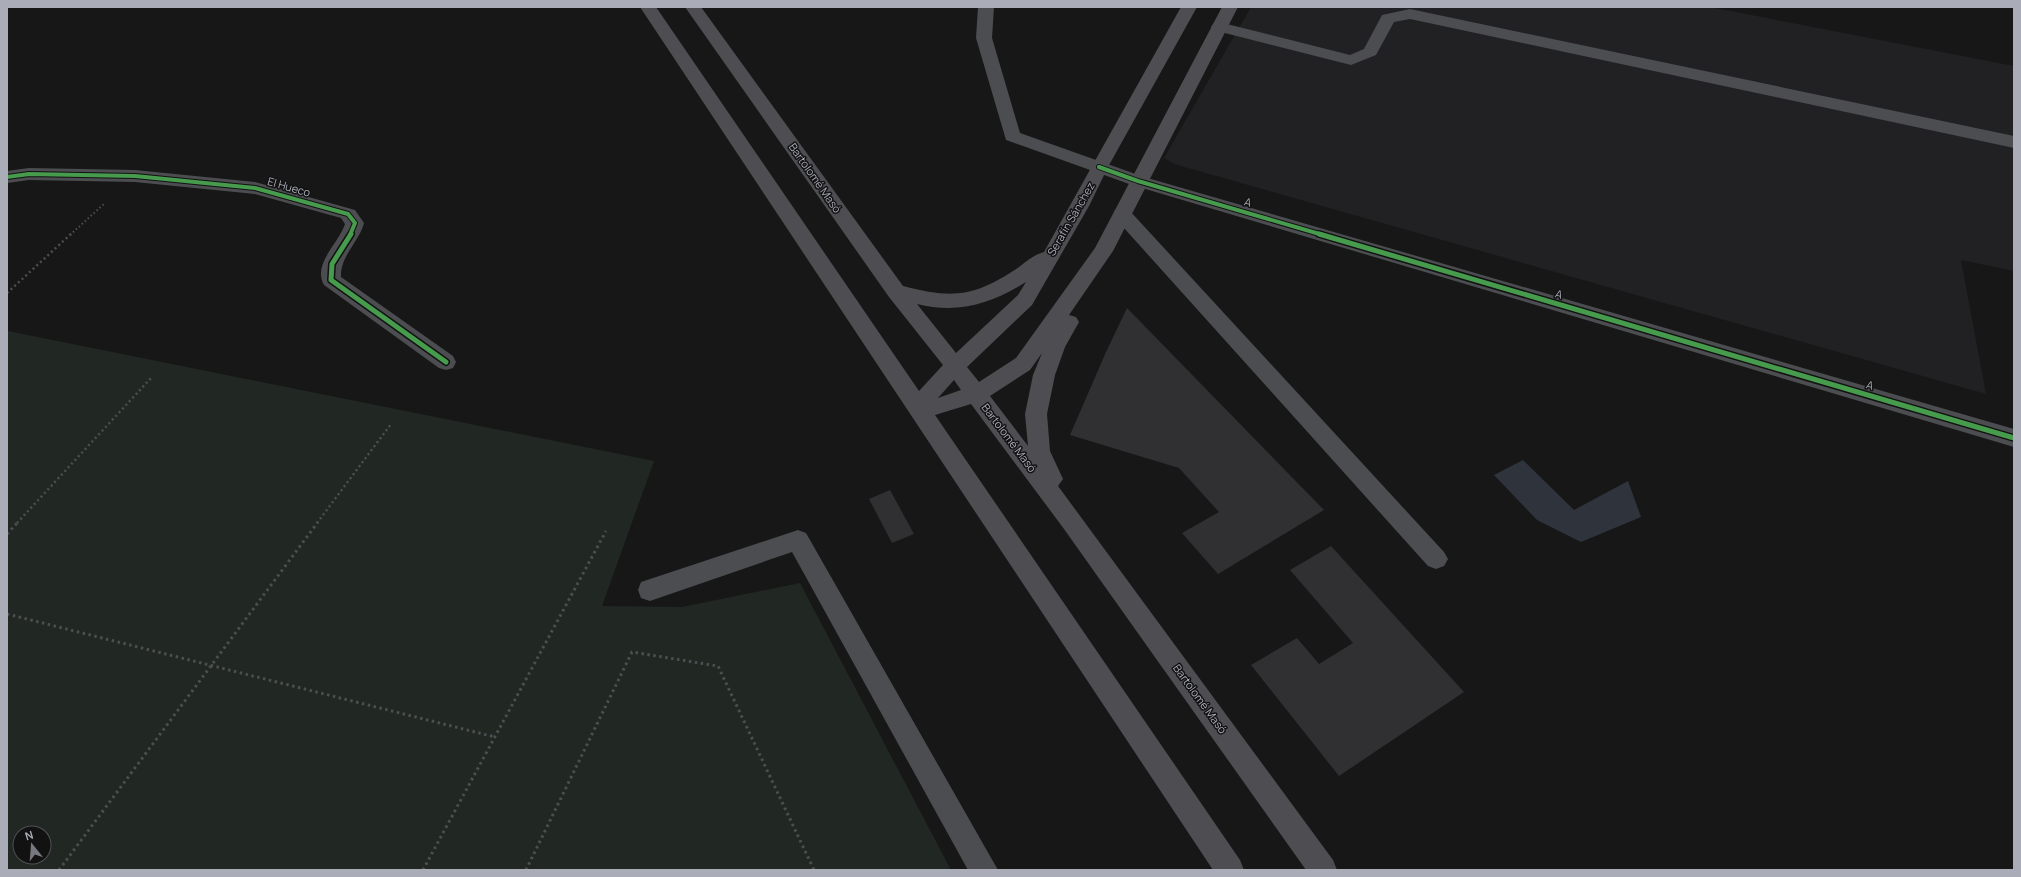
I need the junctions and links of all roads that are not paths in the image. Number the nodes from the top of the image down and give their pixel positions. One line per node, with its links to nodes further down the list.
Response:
1 (648, 7): 18 (main road)
2 (693, 7): 14 (main road, Bartolomé Masó)
3 (986, 7): 8 (street, A)
4 (1189, 7): 8 (main road, Serafín Sánchez)
5 (1230, 7): 6 (main road)
6 (1219, 27): 7 (street); 10 (main road)
7 (2014, 142)
8 (1099, 167): 10 (street, A); 13 (main road, Serafín Sánchez)
9 (7, 177): 15 (street, El Hueco)
10 (1138, 181): 11 (main road); 19 (street, A)
11 (1122, 214): 12 (main road); 21 (street)
12 (1103, 251): 17 (main road); 20 (main road)
13 (1052, 252): 14 (main road); 16 (main road, Serafín Sánchez)
14 (896, 292): 16 (main road, Bartolomé Masó)
15 (446, 362)
16 (955, 366): 17 (main road, Bartolomé Masó); 18 (main road, Serafín Sánchez)
17 (976, 394): 18 (main road); 20 (main road, Bartolomé Masó)
18 (920, 408): 24 (main road)
19 (2014, 438)
20 (1072, 522): 25 (main road, Bartolomé Masó)
21 (1436, 558)
22 (650, 590): 23 (street)
23 (984, 870)
24 (1230, 870)
25 (1323, 870)

